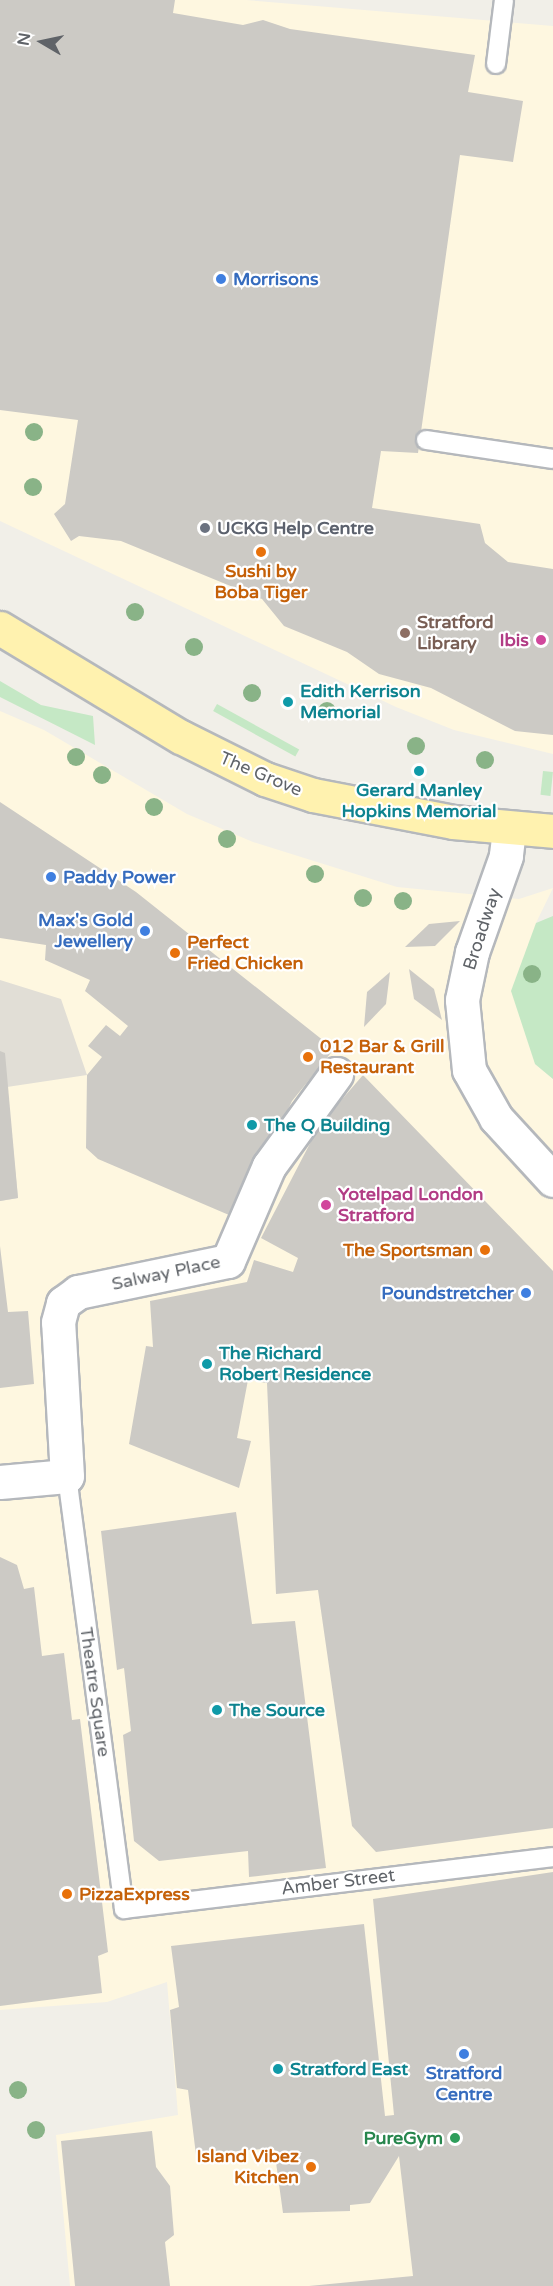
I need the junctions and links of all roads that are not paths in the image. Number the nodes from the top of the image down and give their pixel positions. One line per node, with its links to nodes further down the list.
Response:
1 (504, 0): 2 (lane)
2 (496, 64)
3 (426, 440): 4 (lane)
4 (553, 459)
5 (0, 628): 6 (main road, The Grove)
6 (509, 830): 7 (main road, The Grove); 9 (street, Broadway)
7 (553, 831)
8 (336, 1074): 10 (street, Salway Place)
9 (553, 1180)
10 (67, 1476): 11 (street); 13 (lane, Theatre Square)
11 (0, 1482)
12 (553, 1857): 13 (lane, Amber Street)
13 (124, 1909)

